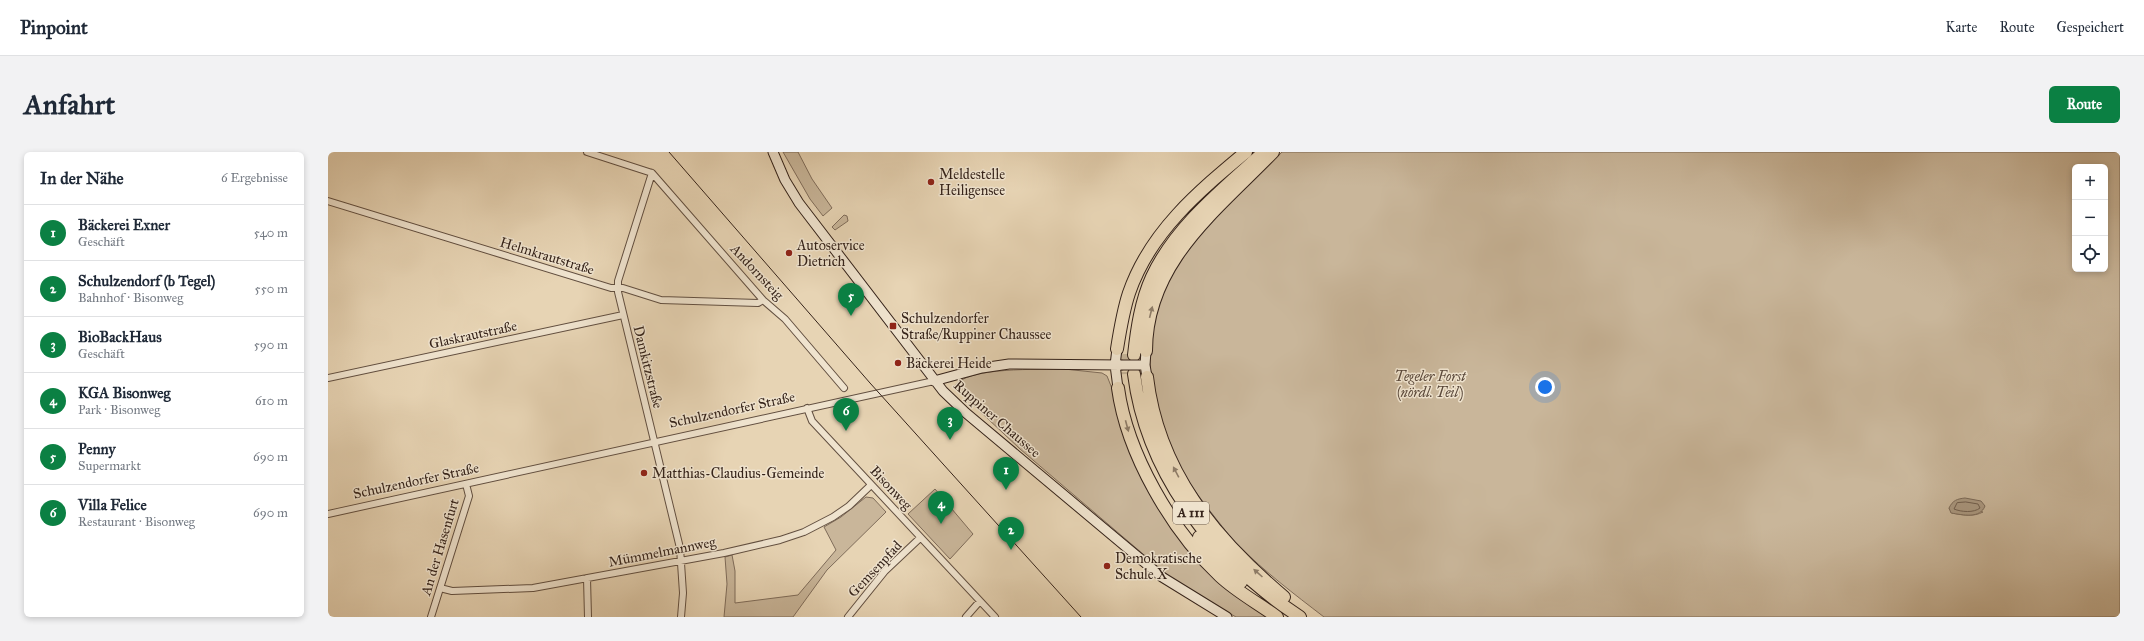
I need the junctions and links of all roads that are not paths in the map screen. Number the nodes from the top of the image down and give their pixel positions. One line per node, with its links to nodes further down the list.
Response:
1 (587, 152): 7 (street)
2 (773, 152): 15 (main road, Ruppiner Chaussee)
3 (1246, 152): 13 (highway)
4 (1253, 152): 13 (highway, A 111)
5 (1264, 152): 13 (highway, A 111)
6 (1273, 152): 12 (highway, one-way to 6)
7 (652, 172): 9 (street, Damkitzstraße); 10 (street, Andornsteig)
8 (328, 201): 9 (street, Helmkrautstraße)
9 (618, 288): 10 (street, Helmkrautstraße); 11 (street, Damkitzstraße)
10 (763, 300): 16 (street, Andornsteig)
11 (623, 315): 14 (street, Glaskrautstraße); 19 (street, Damkitzstraße)
12 (1146, 351): 13 (main road)
13 (1131, 364): 15 (main road, Schulzendorfer Straße); 17 (main road); 36 (highway, A 111); 37 (highway, A 111); 38 (highway, one-way to 13)
14 (328, 378)
15 (934, 381): 18 (street, Schulzendorfer Straße); 34 (main road, Ruppiner Chaussee)
16 (844, 388)
17 (1118, 388): 35 (highway, one-way to 35)
18 (807, 408): 19 (street, Schulzendorfer Straße); 21 (street, Bisonweg)
19 (654, 442): 20 (street, Schulzendorfer Straße); 24 (street, Damkitzstraße)
20 (466, 484): 22 (street, Schulzendorfer Straße); 26 (street, An der Hasenfurt)
21 (871, 485): 23 (street, Bisonweg); 24 (street, Mümmelmannweg)
22 (328, 514)
23 (920, 538): 27 (street, Bisonweg); 31 (street, Gemsenpfad)
24 (681, 561): 25 (street, Mümmelmannweg); 30 (street, Damkitzstraße)
25 (587, 578): 26 (street, Mümmelmannweg); 29 (street)
26 (440, 588): 28 (street, An der Hasenfurt)
27 (980, 601): 32 (street); 33 (street, Bisonweg)
28 (431, 617)
29 (588, 617)
30 (681, 617)
31 (848, 617)
32 (966, 617)
33 (995, 617)
34 (1228, 617)
35 (1277, 617)
36 (1285, 617)
37 (1300, 617)
38 (1308, 617)

